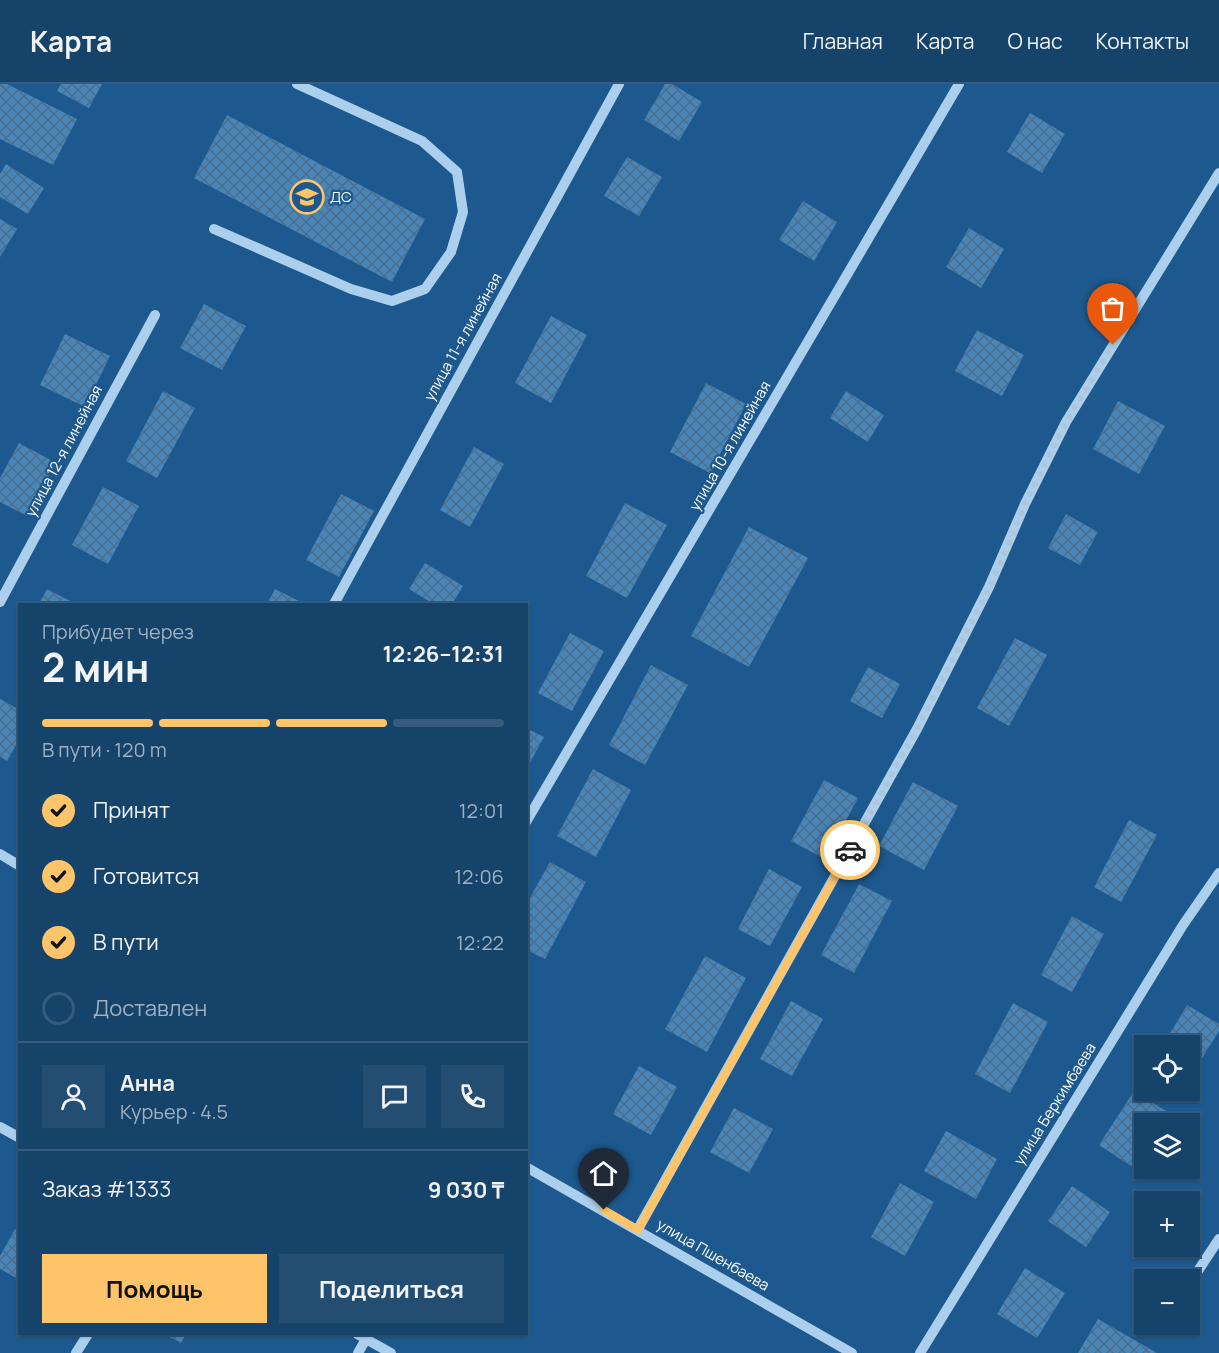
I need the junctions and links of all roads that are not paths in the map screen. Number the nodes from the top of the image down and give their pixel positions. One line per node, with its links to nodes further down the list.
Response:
1 (297, 84): 5 (street)
2 (619, 84): 8 (street, улица 11-я линейная)
3 (959, 84): 9 (street, улица 10-я линейная)
4 (1219, 173): 16 (street)
5 (214, 229)
6 (155, 315): 7 (street, улица 12-я линейная)
7 (0, 602)
8 (335, 603)
9 (528, 819)
10 (0, 854): 11 (street)
11 (18, 865)
12 (1219, 873): 25 (street, улица Беркимбаева)
13 (0, 1127): 14 (street)
14 (18, 1137)
15 (528, 1168): 16 (street, улица Пшенбаева)
16 (638, 1230): 24 (street, улица Пшенбаева)
17 (1219, 1239): 18 (street)
18 (1199, 1269)
19 (87, 1335): 21 (street)
20 (362, 1336): 22 (street); 23 (street)
21 (76, 1353)
22 (358, 1353)
23 (391, 1353)
24 (852, 1353)
25 (920, 1353)

